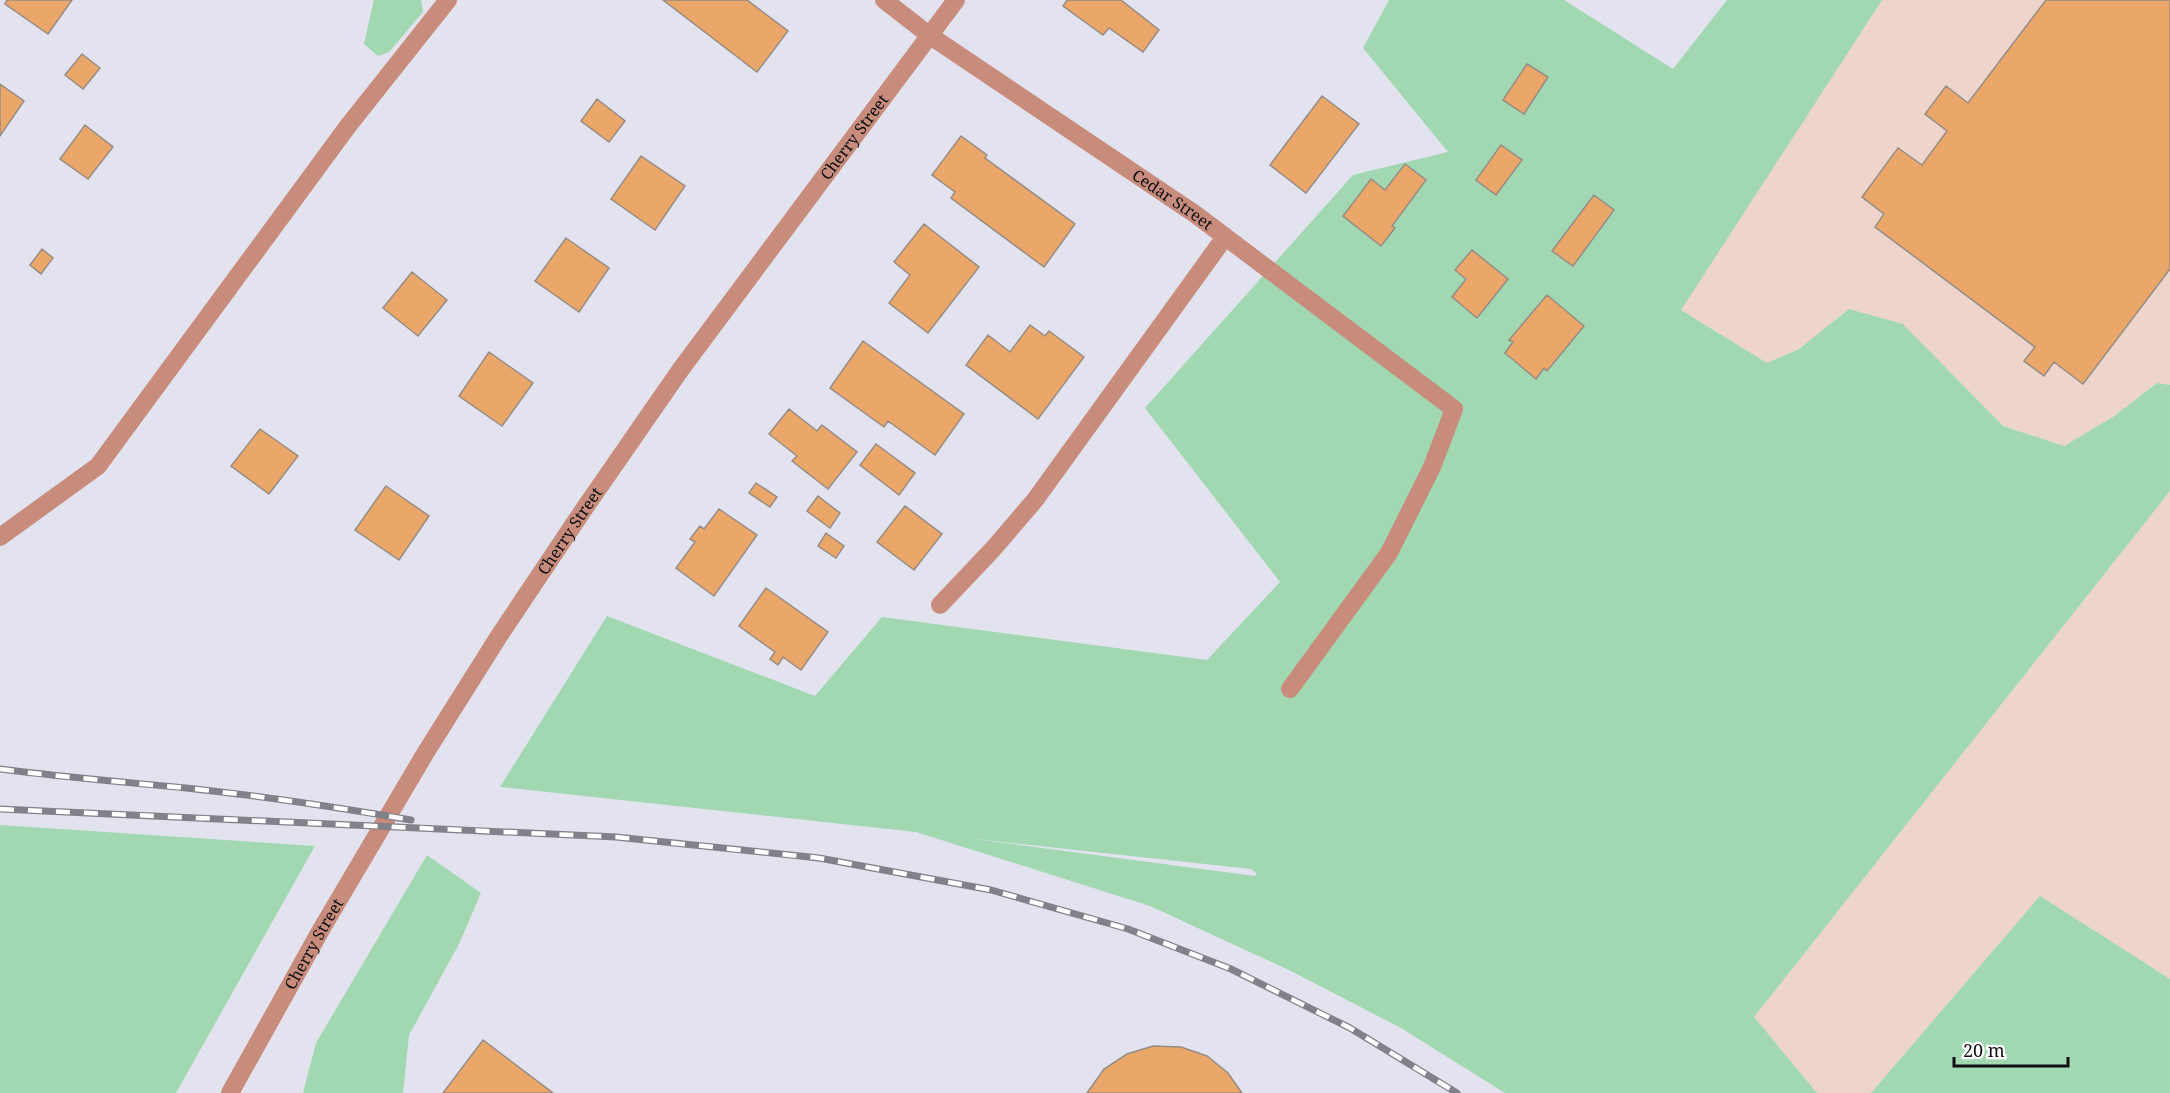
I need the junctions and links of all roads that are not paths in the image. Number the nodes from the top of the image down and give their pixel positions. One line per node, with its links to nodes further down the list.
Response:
1 (448, 0): 6 (street)
2 (884, 0): 4 (street, Cedar Street)
3 (956, 0): 4 (street, Cherry Street)
4 (929, 35): 5 (street, Cedar Street); 9 (street, Cherry Street)
5 (1225, 237): 7 (street); 8 (street, Cedar Street)
6 (0, 537)
7 (940, 605)
8 (1290, 689)
9 (230, 1093)

